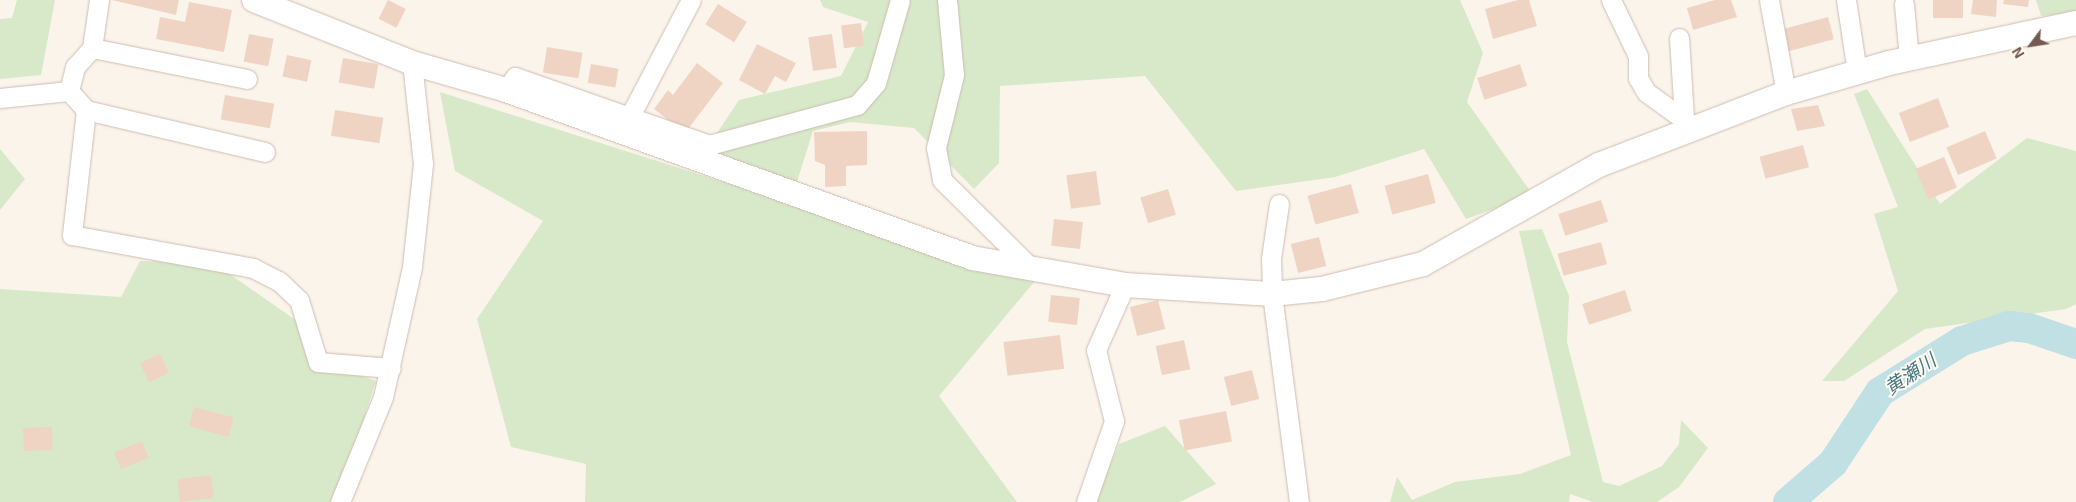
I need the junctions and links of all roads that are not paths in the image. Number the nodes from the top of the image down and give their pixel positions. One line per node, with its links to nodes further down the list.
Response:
1 (99, 0): 12 (street)
2 (254, 0): 14 (street)
3 (691, 0): 22 (street)
4 (900, 0): 22 (street)
5 (947, 0): 26 (street)
6 (1611, 0): 23 (street)
7 (1769, 0): 19 (street)
8 (1846, 0): 15 (street)
9 (1904, 4): 13 (street)
10 (2076, 23): 13 (street)
11 (1679, 38): 23 (street)
12 (92, 48): 16 (street); 18 (street)
13 (1908, 59): 15 (street)
14 (412, 62): 17 (street); 29 (street)
15 (1857, 72): 19 (street)
16 (247, 79)
17 (506, 90): 22 (street); 26 (street)
18 (69, 92): 20 (street); 21 (street)
19 (1786, 92): 23 (street)
20 (0, 98)
21 (86, 110): 24 (street); 29 (street)
22 (630, 116)
23 (1688, 121): 28 (street)
24 (265, 152)
25 (1279, 204): 28 (street)
26 (1032, 269): 27 (street)
27 (1126, 285): 28 (street); 31 (street)
28 (1272, 294): 32 (street)
29 (391, 368): 30 (street)
30 (340, 502)
31 (1086, 502)
32 (1300, 502)

